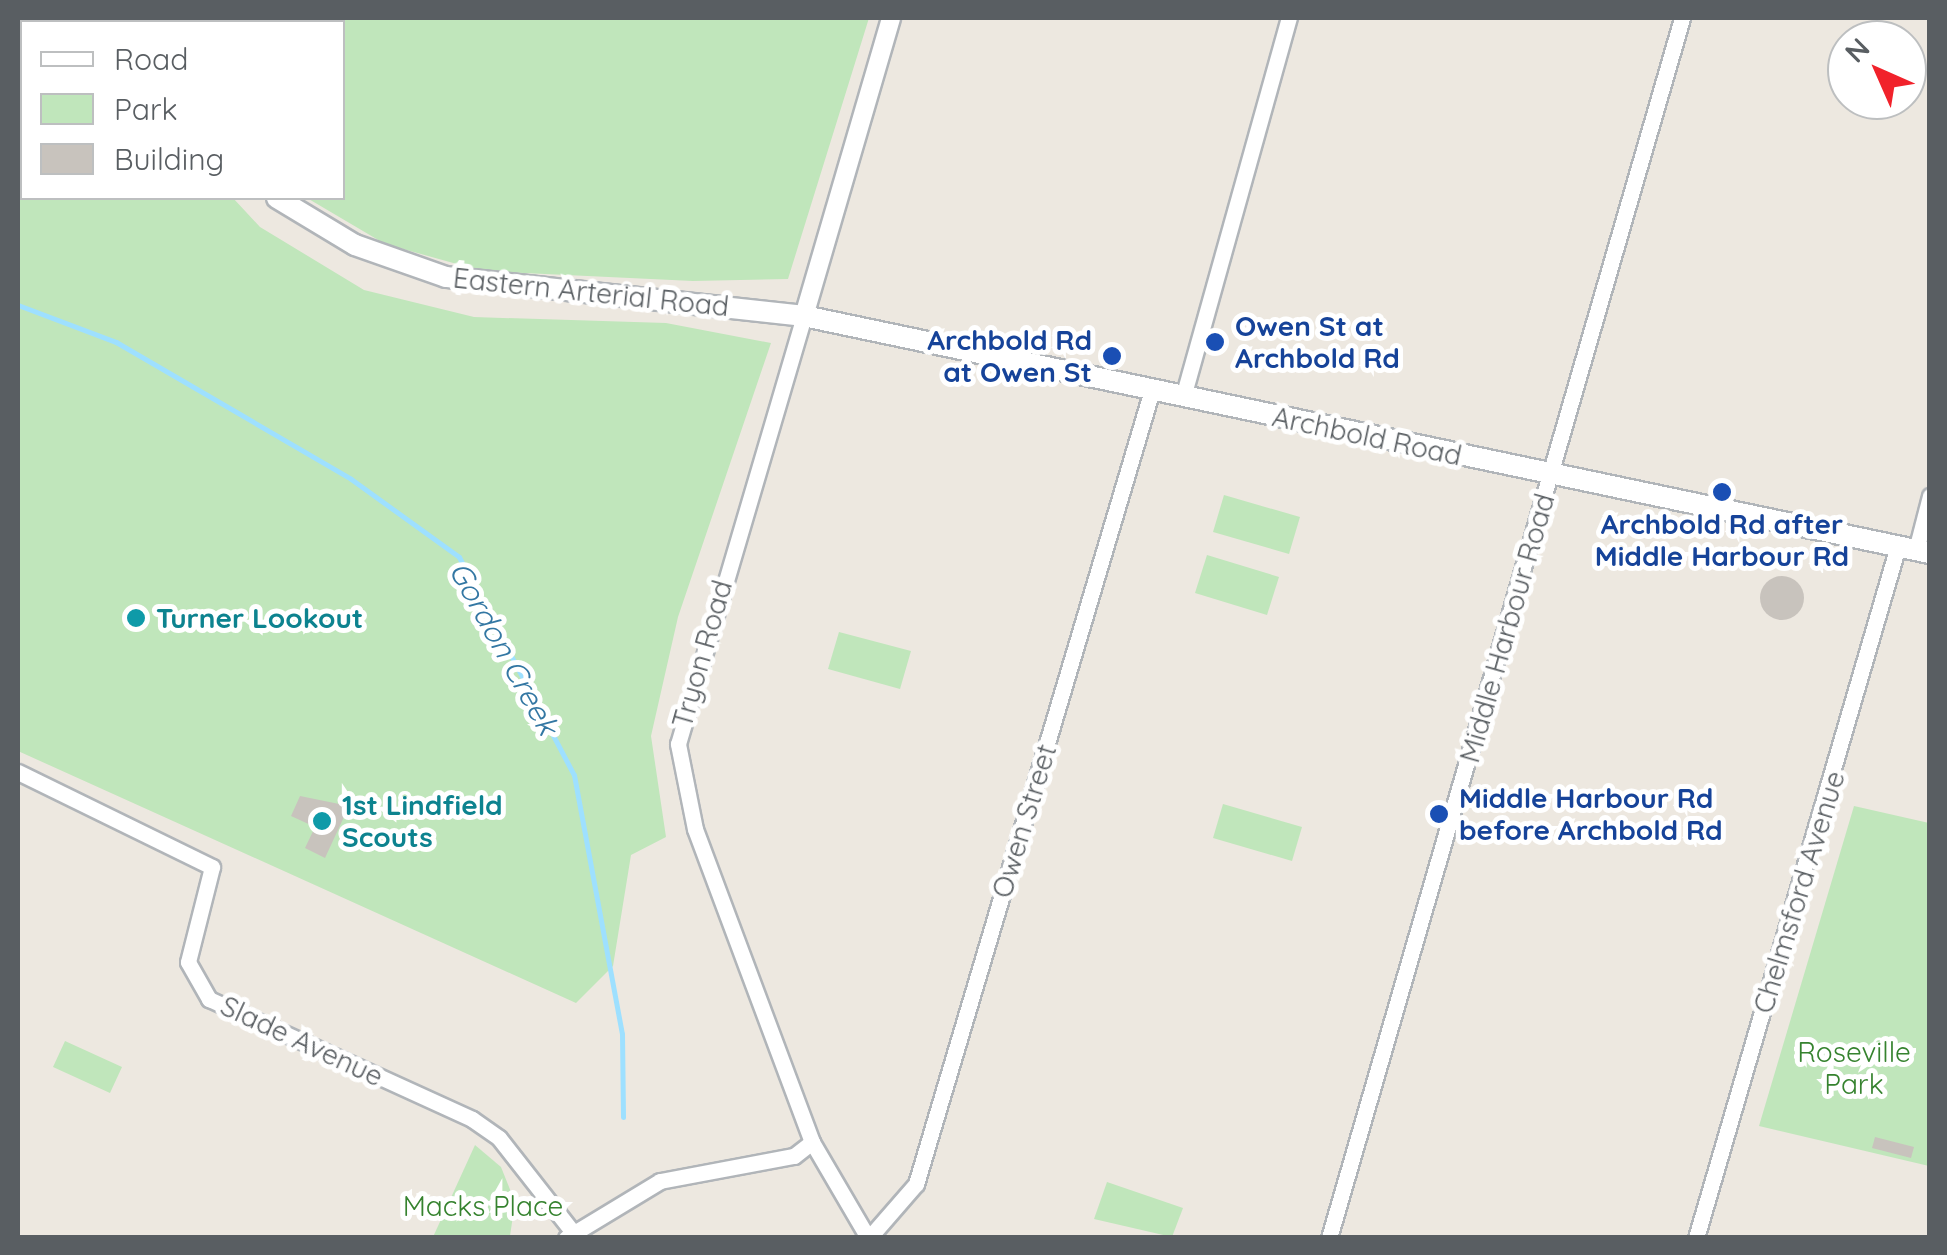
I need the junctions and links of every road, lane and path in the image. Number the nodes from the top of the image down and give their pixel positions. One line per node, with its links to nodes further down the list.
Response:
1 (891, 18): 5 (street, Tryon Road)
2 (1289, 18): 7 (street)
3 (1682, 18): 8 (street, Middle Harbour Road)
4 (280, 200): 5 (main road, Eastern Arterial Road)
5 (804, 316): 6 (main road, Archbold Road); 12 (street, Tryon Road)
6 (1152, 390): 7 (main road, Archbold Road); 14 (street, Owen Street)
7 (1183, 397): 8 (main road, Archbold Road)
8 (1552, 475): 10 (main road, Archbold Road); 15 (street, Middle Harbour Road)
9 (1930, 496): 10 (street, Chelmsford Avenue)
10 (1915, 550): 16 (street, Chelmsford Avenue)
11 (20, 773): 13 (street, Slade Avenue)
12 (812, 1142): 13 (street); 14 (street, Tryon Road)
13 (569, 1234)
14 (868, 1238)
15 (1329, 1238)
16 (1696, 1238)

